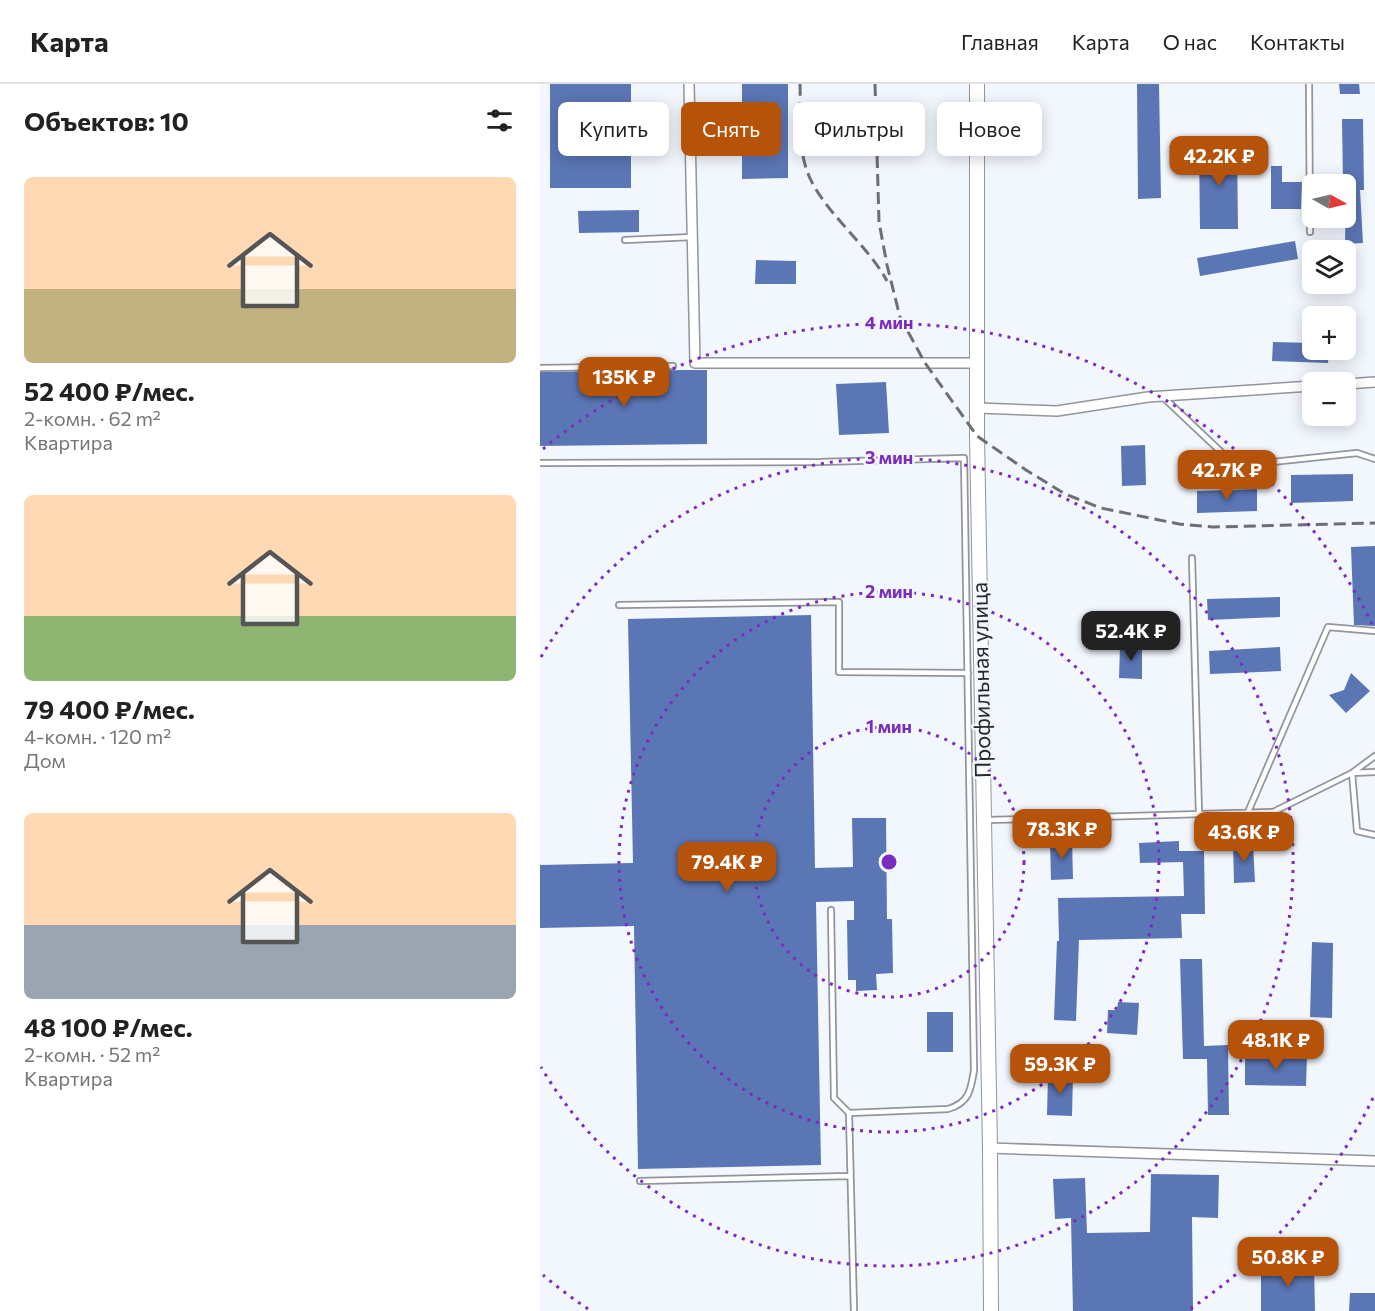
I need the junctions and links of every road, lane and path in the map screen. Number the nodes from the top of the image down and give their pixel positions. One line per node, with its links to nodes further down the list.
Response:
1 (689, 84): 5 (street)
2 (977, 84): 7 (street, Профильная улица)
3 (1309, 84): 4 (lane)
4 (1311, 232)
5 (692, 237): 6 (lane); 7 (street)
6 (625, 240)
7 (977, 363): 14 (street, Профильная улица)
8 (673, 366): 9 (lane)
9 (540, 368)
10 (1375, 382): 11 (street)
11 (1356, 383)
12 (1302, 387): 13 (street)
13 (1162, 396): 14 (street); 15 (lane)
14 (977, 408): 26 (street, Профильная улица)
15 (1375, 459)
16 (540, 463): 20 (lane)
17 (1192, 558): 25 (lane)
18 (619, 605): 20 (lane)
19 (1375, 631): 24 (lane)
20 (968, 673): 29 (lane)
21 (1375, 756): 23 (lane)
22 (1375, 772): 23 (lane)
23 (1352, 773): 24 (lane); 27 (lane)
24 (1248, 812): 25 (lane)
25 (1199, 814): 26 (lane)
26 (984, 820): 30 (street, Профильная улица)
27 (1375, 836)
28 (831, 910): 29 (lane)
29 (849, 1113): 32 (lane)
30 (990, 1148): 31 (street); 35 (street, Профильная улица)
31 (1375, 1161)
32 (850, 1176): 33 (lane); 34 (lane)
33 (640, 1180)
34 (854, 1311)
35 (991, 1311)

